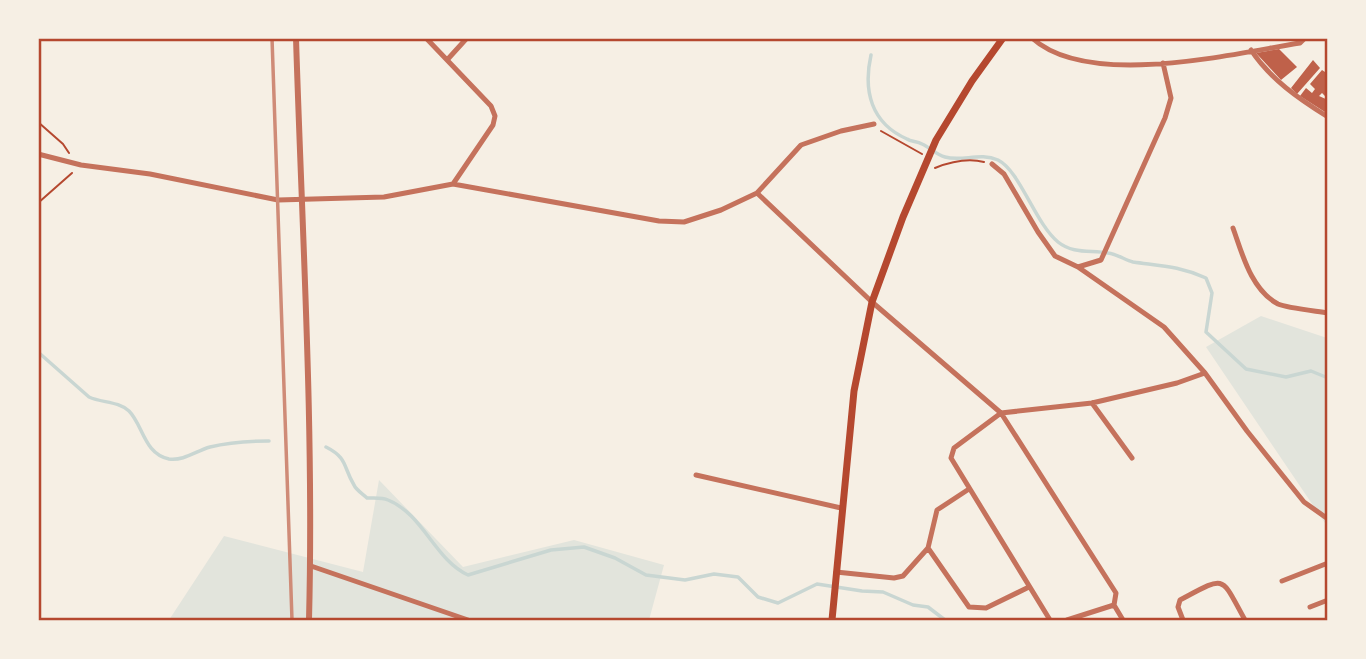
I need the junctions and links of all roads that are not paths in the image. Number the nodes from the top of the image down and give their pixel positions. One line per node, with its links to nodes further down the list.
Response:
1 (296, 38): 16 (street)
2 (426, 38): 8 (street)
3 (467, 38): 8 (street)
4 (1003, 38): 19 (main road)
5 (1032, 38): 9 (street)
6 (1305, 38): 7 (street)
7 (1251, 50): 9 (street); 10 (street)
8 (447, 60): 14 (street)
9 (1163, 63): 18 (street)
10 (1328, 117)
11 (874, 124): 15 (street)
12 (38, 153): 16 (street)
13 (992, 164): 18 (street)
14 (453, 184): 15 (street); 16 (street)
15 (757, 193): 19 (street)
16 (301, 201): 31 (street)
17 (1233, 228): 20 (street)
18 (1078, 267): 21 (street)
19 (872, 302): 23 (street); 27 (main road)
20 (1328, 313)
21 (1205, 373): 22 (street); 28 (street)
22 (1092, 403): 23 (street); 24 (street)
23 (1001, 412): 26 (street); 36 (street)
24 (1132, 458)
25 (696, 475): 27 (street)
26 (968, 489): 29 (street); 34 (street)
27 (841, 508): 32 (main road)
28 (1328, 519)
29 (928, 548): 32 (street); 34 (street)
30 (1328, 563): 33 (street)
31 (311, 566): 38 (street); 39 (street)
32 (835, 575): 40 (main road)
33 (1282, 581)
34 (1030, 587): 41 (street)
35 (1328, 600): 37 (street)
36 (1114, 605): 42 (street); 43 (street)
37 (1310, 607)
38 (309, 621)
39 (468, 621)
40 (832, 621)
41 (1050, 621)
42 (1067, 621)
43 (1123, 621)
44 (1183, 621): 45 (street)
45 (1245, 621)

